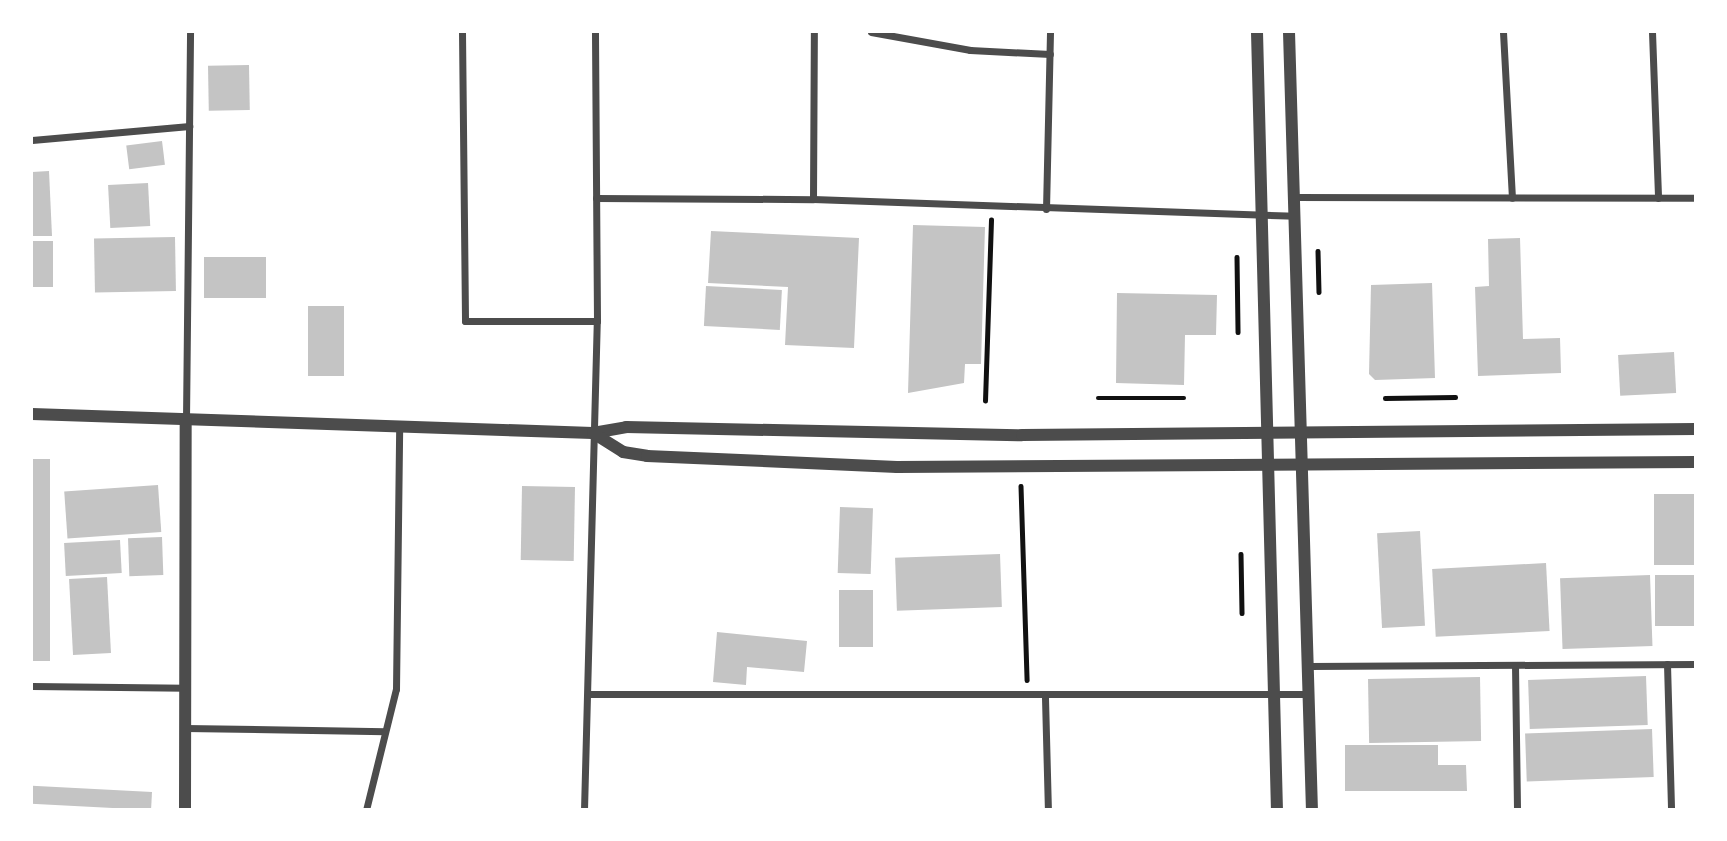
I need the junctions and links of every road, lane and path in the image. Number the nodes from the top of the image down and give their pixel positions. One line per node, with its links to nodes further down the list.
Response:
1 (190, 32): 12 (street)
2 (462, 32): 25 (street)
3 (594, 32): 15 (street)
4 (814, 32): 16 (street)
5 (871, 32): 11 (street)
6 (1050, 32): 11 (street)
7 (1257, 32): 23 (street)
8 (1289, 32): 14 (street)
9 (1503, 32): 17 (street)
10 (1652, 32): 18 (street)
11 (1050, 54): 21 (street)
12 (189, 127): 13 (street); 33 (street)
13 (32, 140)
14 (1294, 197): 17 (street); 22 (street)
15 (596, 198): 16 (street); 25 (street)
16 (813, 198): 20 (street)
17 (1512, 198): 18 (street)
18 (1658, 198): 19 (street)
19 (1696, 198)
20 (991, 207): 21 (street); 31 (path)
21 (1046, 209): 23 (street)
22 (1295, 216): 23 (street); 37 (street)
23 (1260, 217): 36 (street)
24 (1237, 257): 26 (path)
25 (597, 321): 38 (street)
26 (1238, 332)
27 (1455, 397): 30 (path)
28 (1098, 398): 29 (path)
29 (1184, 398)
30 (1385, 398)
31 (985, 401)
32 (32, 414): 33 (street)
33 (186, 419): 34 (street); 50 (street)
34 (399, 427): 38 (street); 57 (street)
35 (1696, 429): 37 (street)
36 (1266, 430): 37 (street); 38 (street); 41 (street)
37 (1299, 430): 40 (street)
38 (593, 433): 41 (street); 51 (street)
39 (1696, 462): 40 (street)
40 (1301, 464): 41 (street); 48 (street)
41 (1267, 465): 52 (street)
42 (1021, 486): 55 (path)
43 (1241, 554): 44 (path)
44 (1242, 613)
45 (1515, 664): 46 (street); 48 (street); 64 (street)
46 (1667, 664): 47 (street); 65 (street)
47 (1696, 664)
48 (1309, 666): 53 (street)
49 (32, 686): 50 (street)
50 (184, 688): 56 (street)
51 (587, 694): 55 (street); 60 (street)
52 (1274, 694): 53 (street); 54 (street); 62 (street)
53 (1310, 694): 63 (street)
54 (1045, 698): 55 (street); 61 (street)
55 (1027, 699)
56 (185, 728): 57 (street); 58 (street)
57 (385, 731): 59 (street)
58 (185, 810)
59 (366, 810)
60 (584, 810)
61 (1048, 810)
62 (1277, 810)
63 (1312, 810)
64 (1517, 810)
65 (1671, 810)

